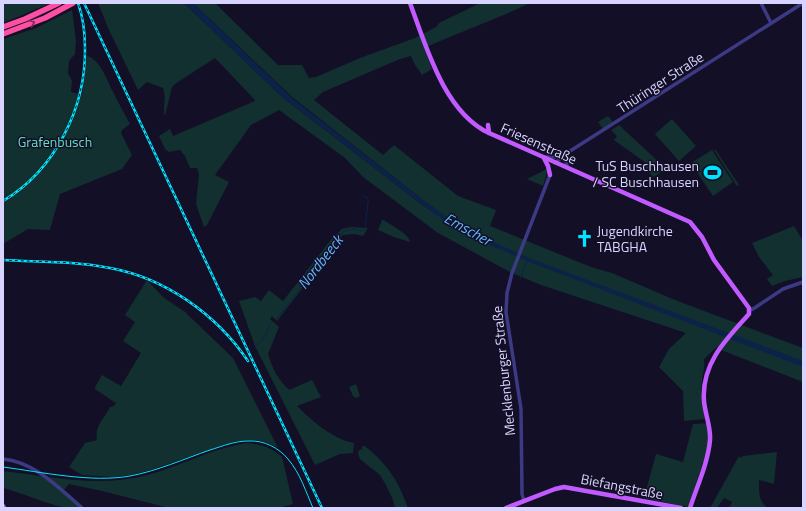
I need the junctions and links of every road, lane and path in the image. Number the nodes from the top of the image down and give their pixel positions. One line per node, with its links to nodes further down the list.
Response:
1 (73, 3): 8 (highway, one-way to 1)
2 (410, 3): 10 (main road, Friesenstraße)
3 (761, 3): 6 (street)
4 (58, 4): 7 (highway)
5 (803, 4): 6 (street, Thüringer Straße)
6 (771, 23): 11 (street, Thüringer Straße)
7 (3, 27)
8 (3, 34)
9 (488, 125): 10 (main road)
10 (489, 133): 12 (main road, Friesenstraße)
11 (567, 153): 12 (street); 13 (street, Thüringer Straße); 14 (street)
12 (542, 157): 13 (main road, Friesenstraße); 15 (main road)
13 (556, 163): 14 (main road, Friesenstraße); 15 (main road, Mecklenburger Straße)
14 (568, 168): 17 (main road, Friesenstraße)
15 (550, 175): 19 (street, Mecklenburger Straße)
16 (803, 282): 17 (street)
17 (750, 310): 23 (main road)
18 (3, 459): 20 (street)
19 (524, 501): 21 (main road); 22 (main road, Biefangstraße)
20 (82, 508)
21 (506, 508)
22 (681, 508)
23 (690, 508)

